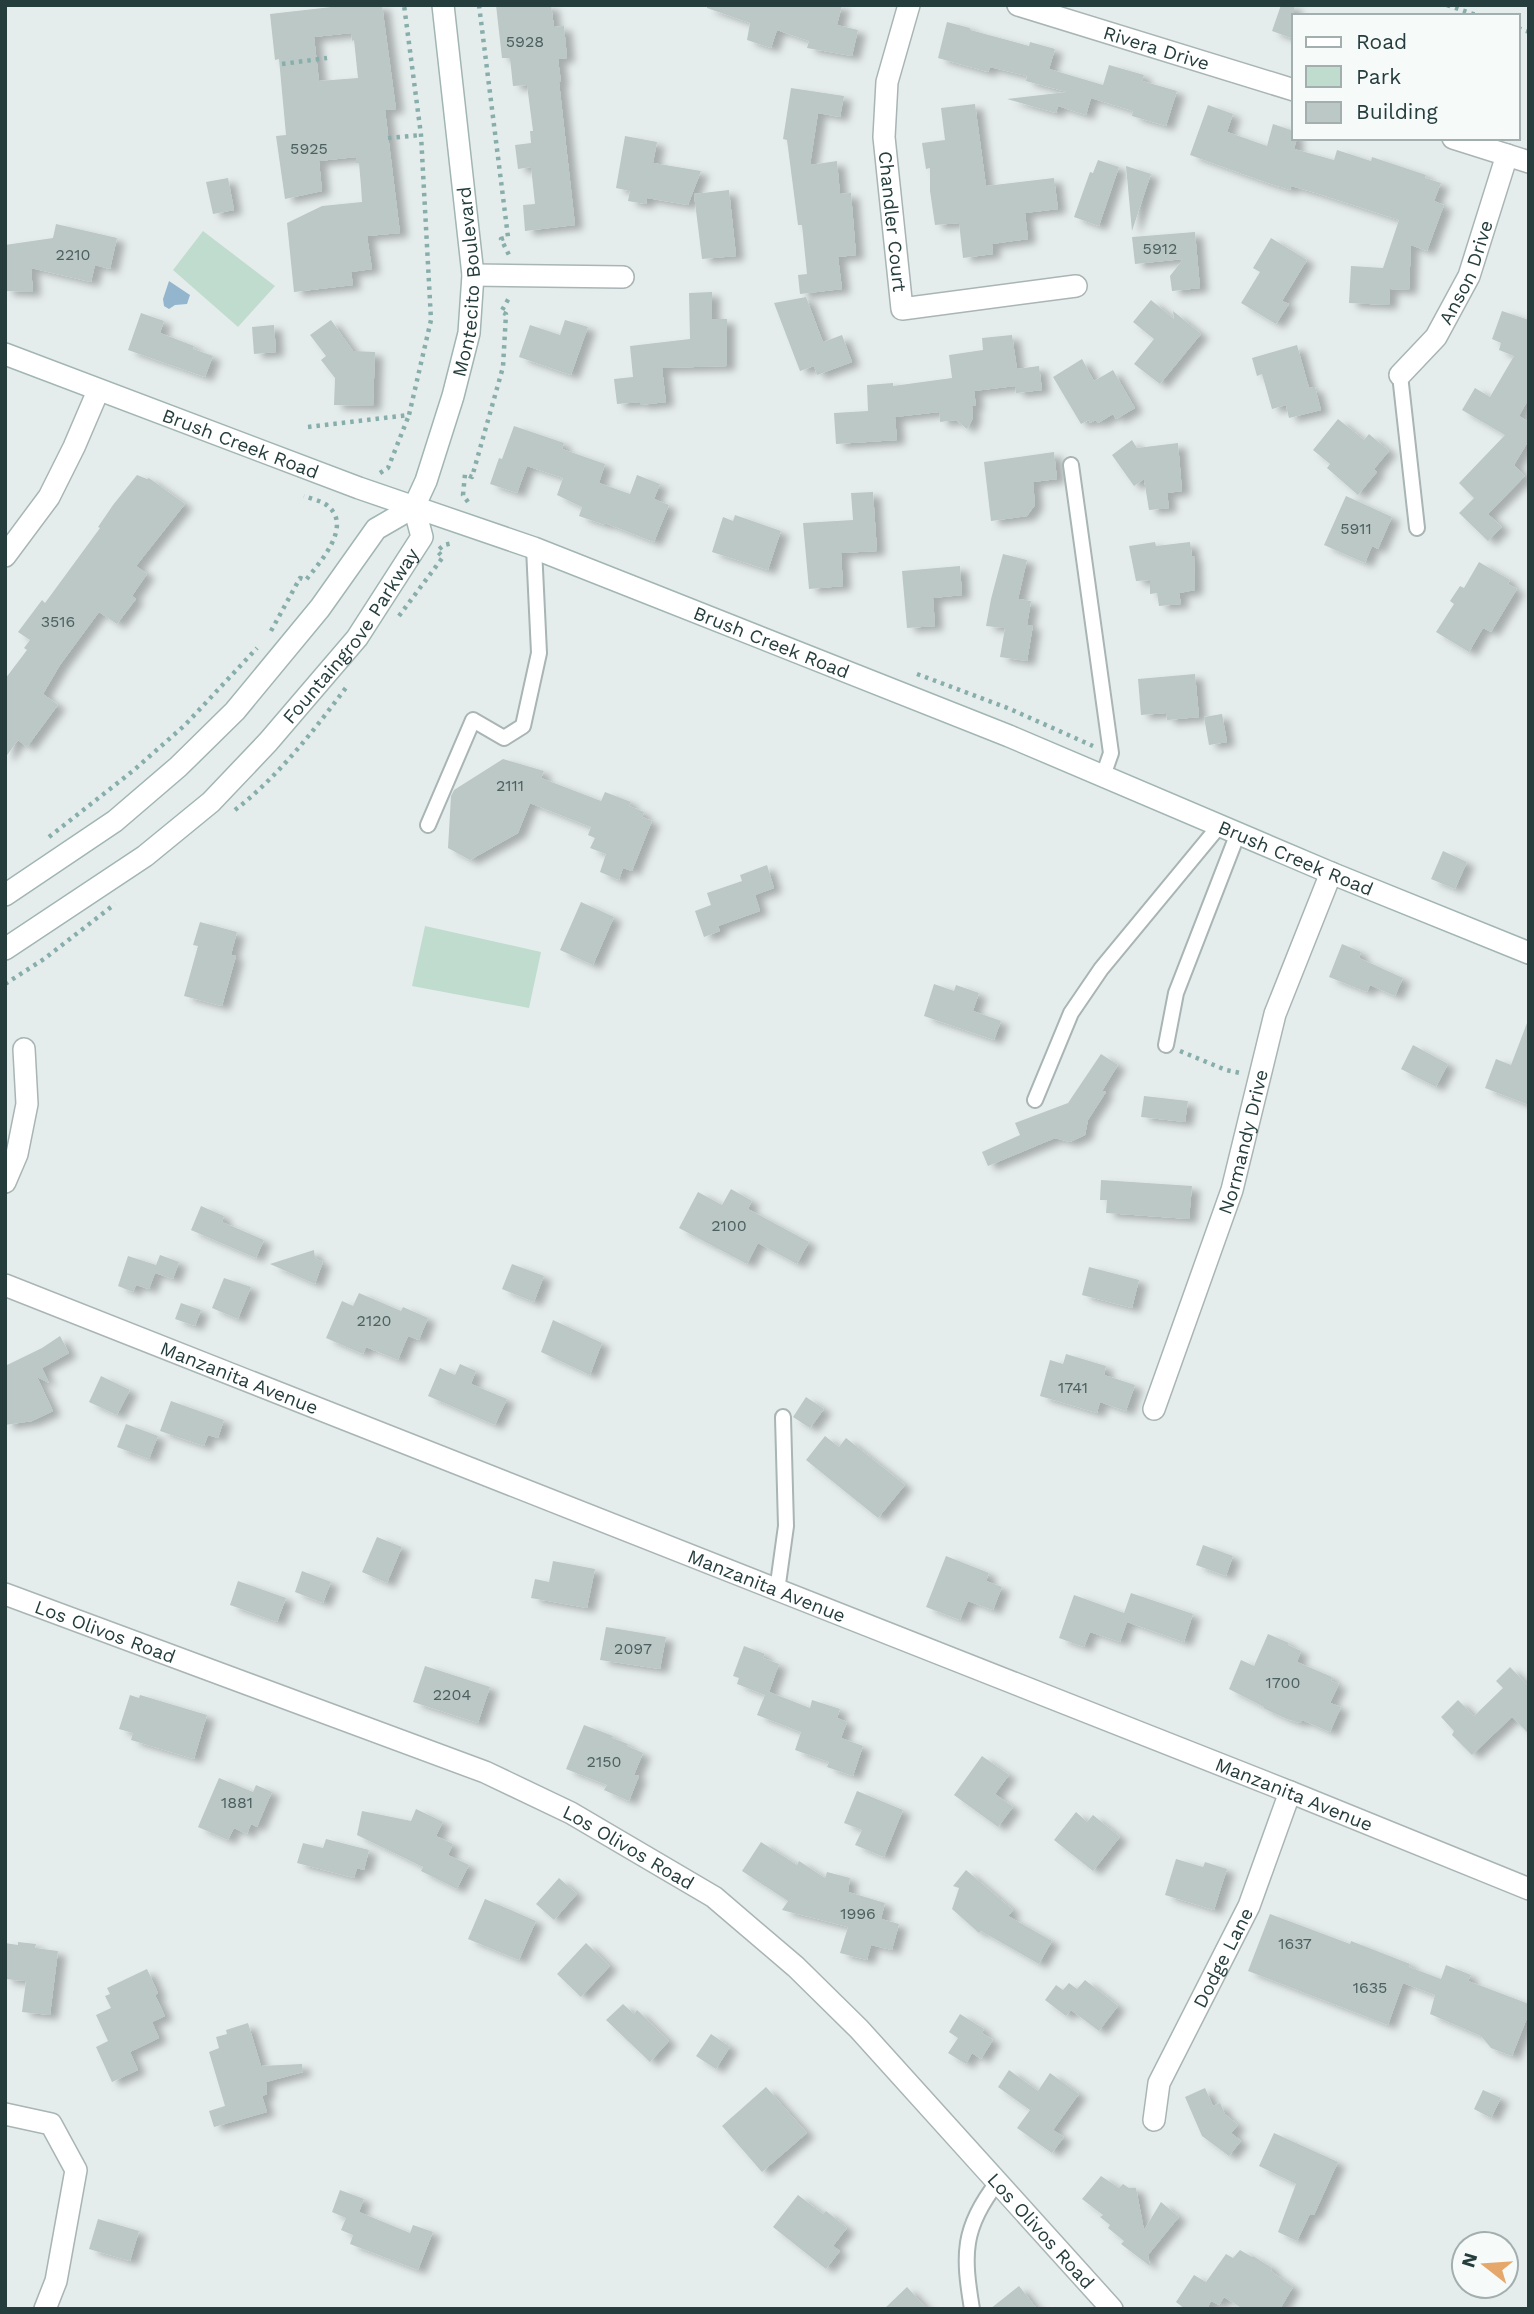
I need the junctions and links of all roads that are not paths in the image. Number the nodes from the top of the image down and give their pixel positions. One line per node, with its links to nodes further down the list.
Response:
1 (443, 5): 8 (street, Montecito Boulevard)
2 (909, 5): 10 (street, Chandler Court)
3 (1018, 5): 4 (street, Rivera Drive)
4 (1292, 89)
5 (1459, 140): 6 (street)
6 (1507, 155): 7 (street); 12 (street, Anson Drive)
7 (1529, 162)
8 (473, 275): 9 (street); 15 (street, Montecito Boulevard)
9 (623, 277)
10 (1076, 286)
11 (5, 355): 13 (street, Brush Creek Road)
12 (1400, 375): 16 (lane)
13 (98, 391): 15 (street, Brush Creek Road); 18 (street)
14 (1071, 465): 19 (lane)
15 (414, 507): 17 (street, Brush Creek Road); 23 (street, Fountaingrove Parkway); 24 (street, Fountaingrove Parkway)
16 (1417, 528)
17 (534, 548): 19 (street, Brush Creek Road); 20 (lane)
18 (5, 556)
19 (1103, 776): 21 (street, Brush Creek Road)
20 (428, 825)
21 (1229, 829): 22 (street, Brush Creek Road); 26 (lane); 28 (lane)
22 (1331, 873): 25 (street, Brush Creek Road); 31 (street, Normandy Drive)
23 (5, 895)
24 (5, 949)
25 (1529, 953)
26 (1166, 1045)
27 (24, 1049): 29 (street)
28 (1035, 1100)
29 (5, 1182)
30 (5, 1285): 33 (street, Manzanita Avenue)
31 (1154, 1409)
32 (783, 1417): 33 (lane)
33 (777, 1591): 35 (street, Manzanita Avenue)
34 (5, 1594): 39 (street, Los Olivos Road)
35 (1290, 1792): 36 (street, Manzanita Avenue); 38 (street, Dodge Lane)
36 (1529, 1889)
37 (5, 2114): 40 (street)
38 (1154, 2120)
39 (997, 2183): 41 (lane); 42 (street, Los Olivos Road)
40 (45, 2309)
41 (972, 2309)
42 (1112, 2309)

